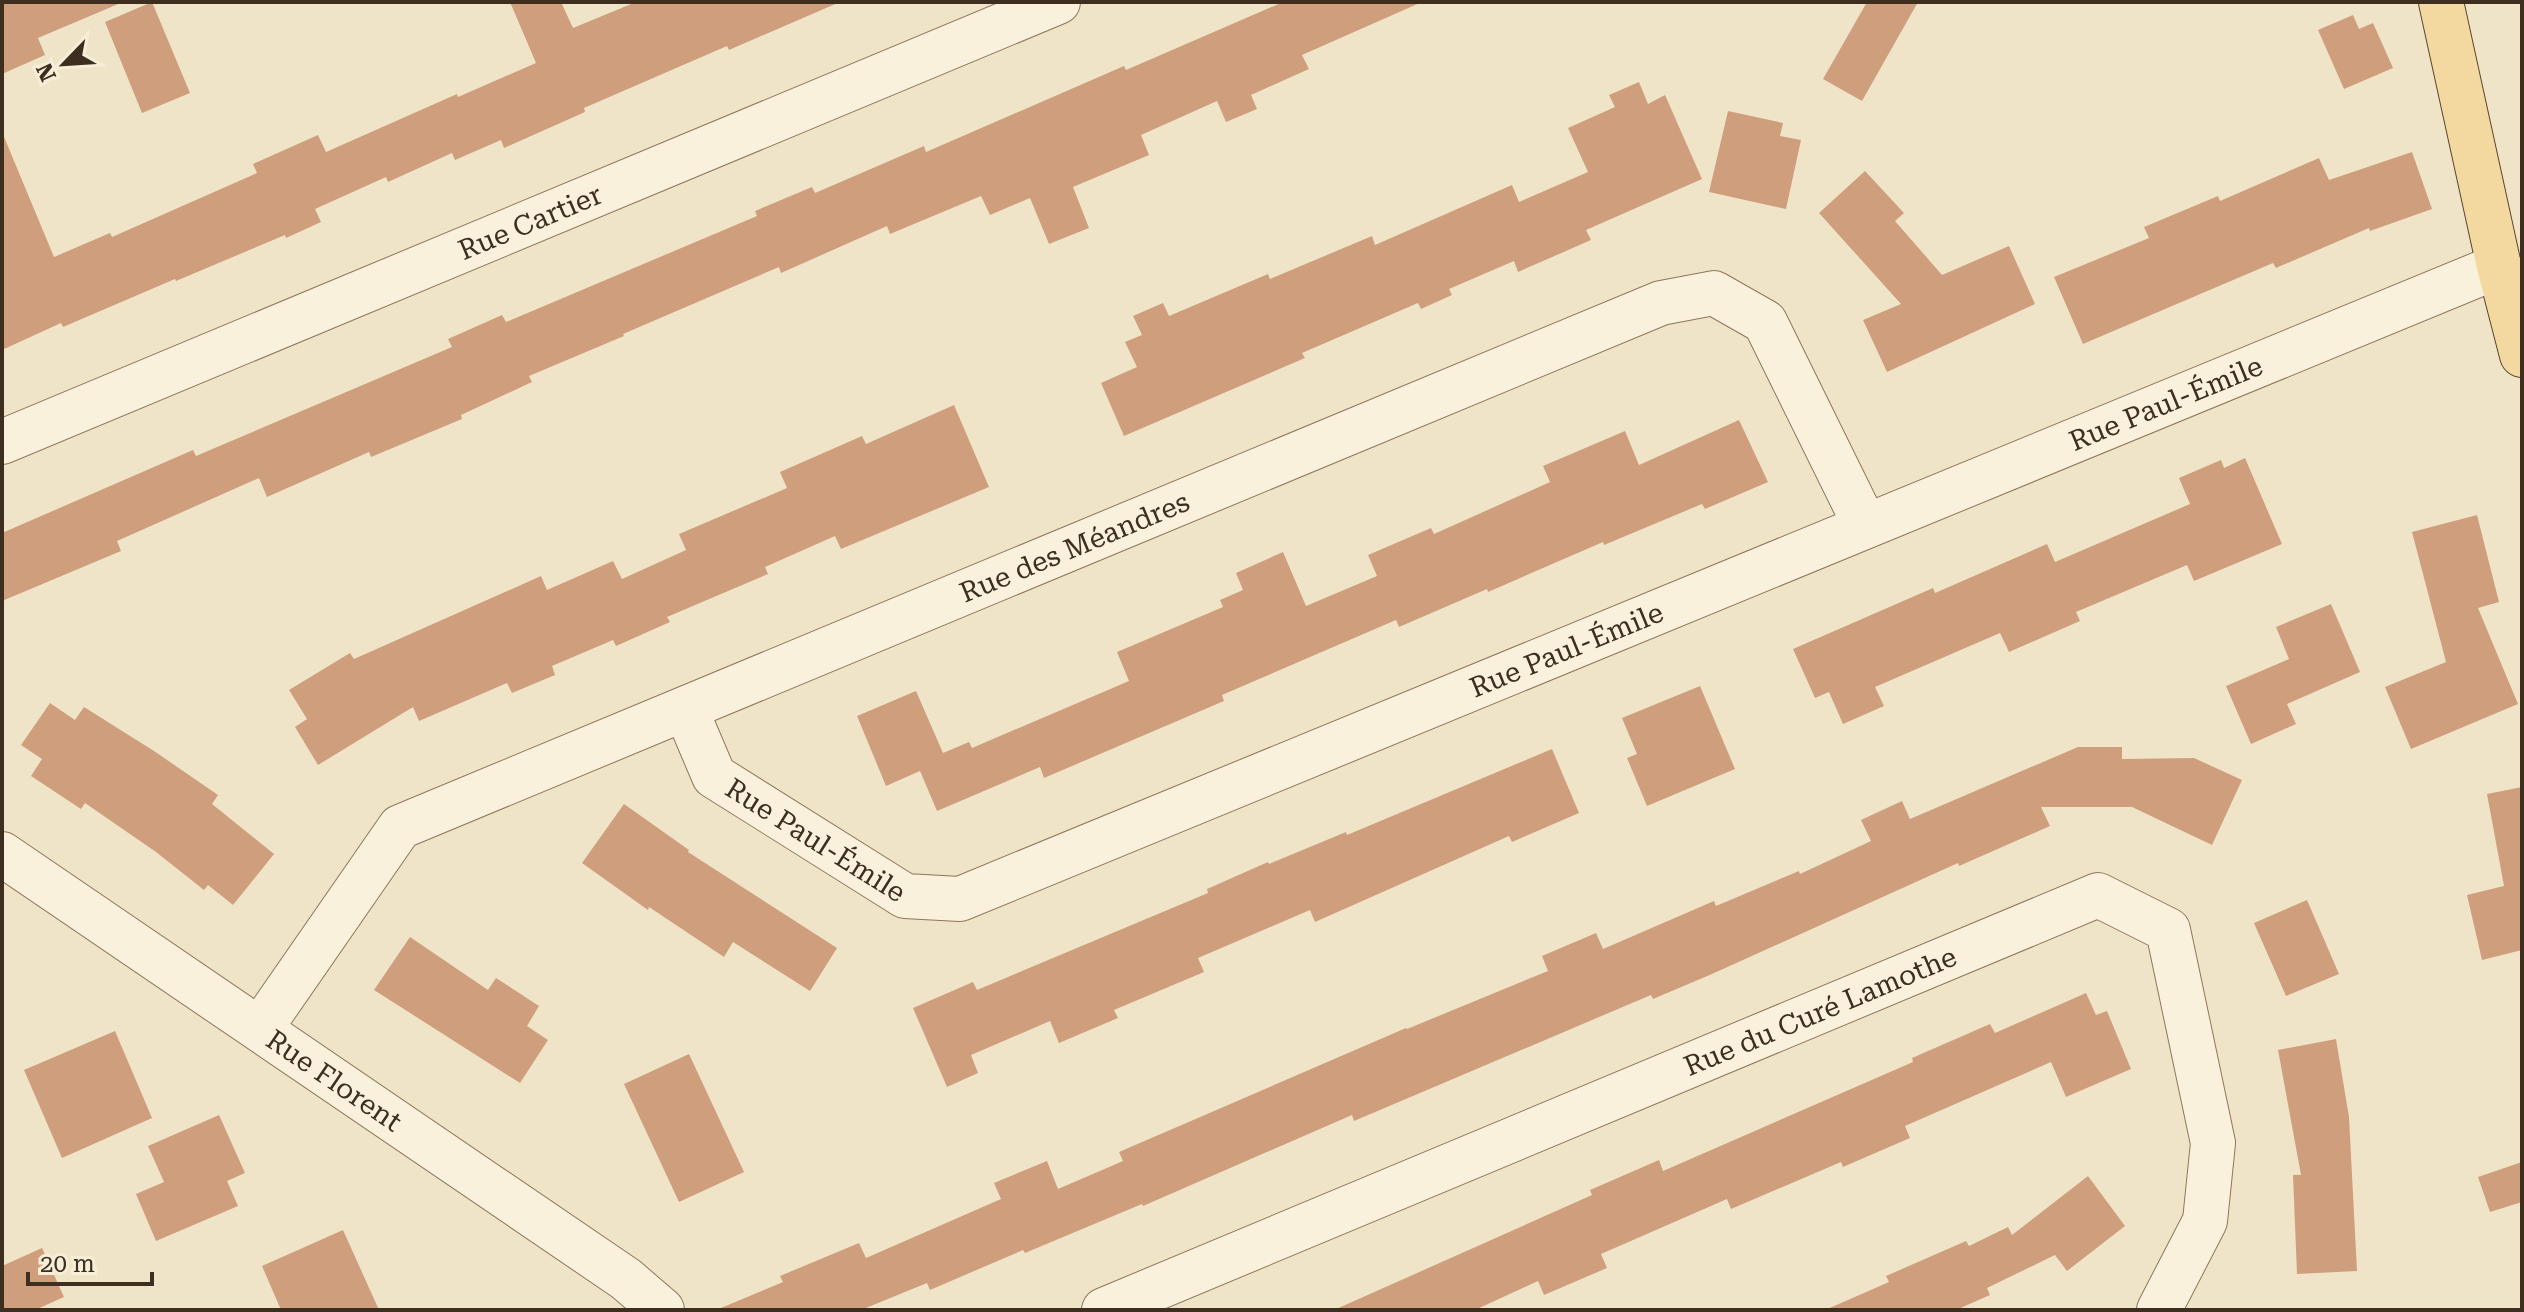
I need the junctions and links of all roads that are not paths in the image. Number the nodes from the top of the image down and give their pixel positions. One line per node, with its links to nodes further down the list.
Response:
1 (1058, 2): 5 (street, Rue Cartier)
2 (2441, 2): 3 (main road)
3 (2499, 266): 4 (main road); 6 (street, Rue Paul-Émile)
4 (2522, 355)
5 (2, 442)
6 (1865, 525): 7 (street, Rue Paul-Émile); 7 (street, Rue des Méandres)
7 (686, 710): 9 (street, Rue des Méandres)
8 (2, 854): 9 (street, Rue Florent)
9 (260, 1029): 10 (street, Rue Florent)
10 (662, 1310)
11 (1104, 1310): 12 (street, Rue du Curé Lamothe)
12 (2159, 1310)

